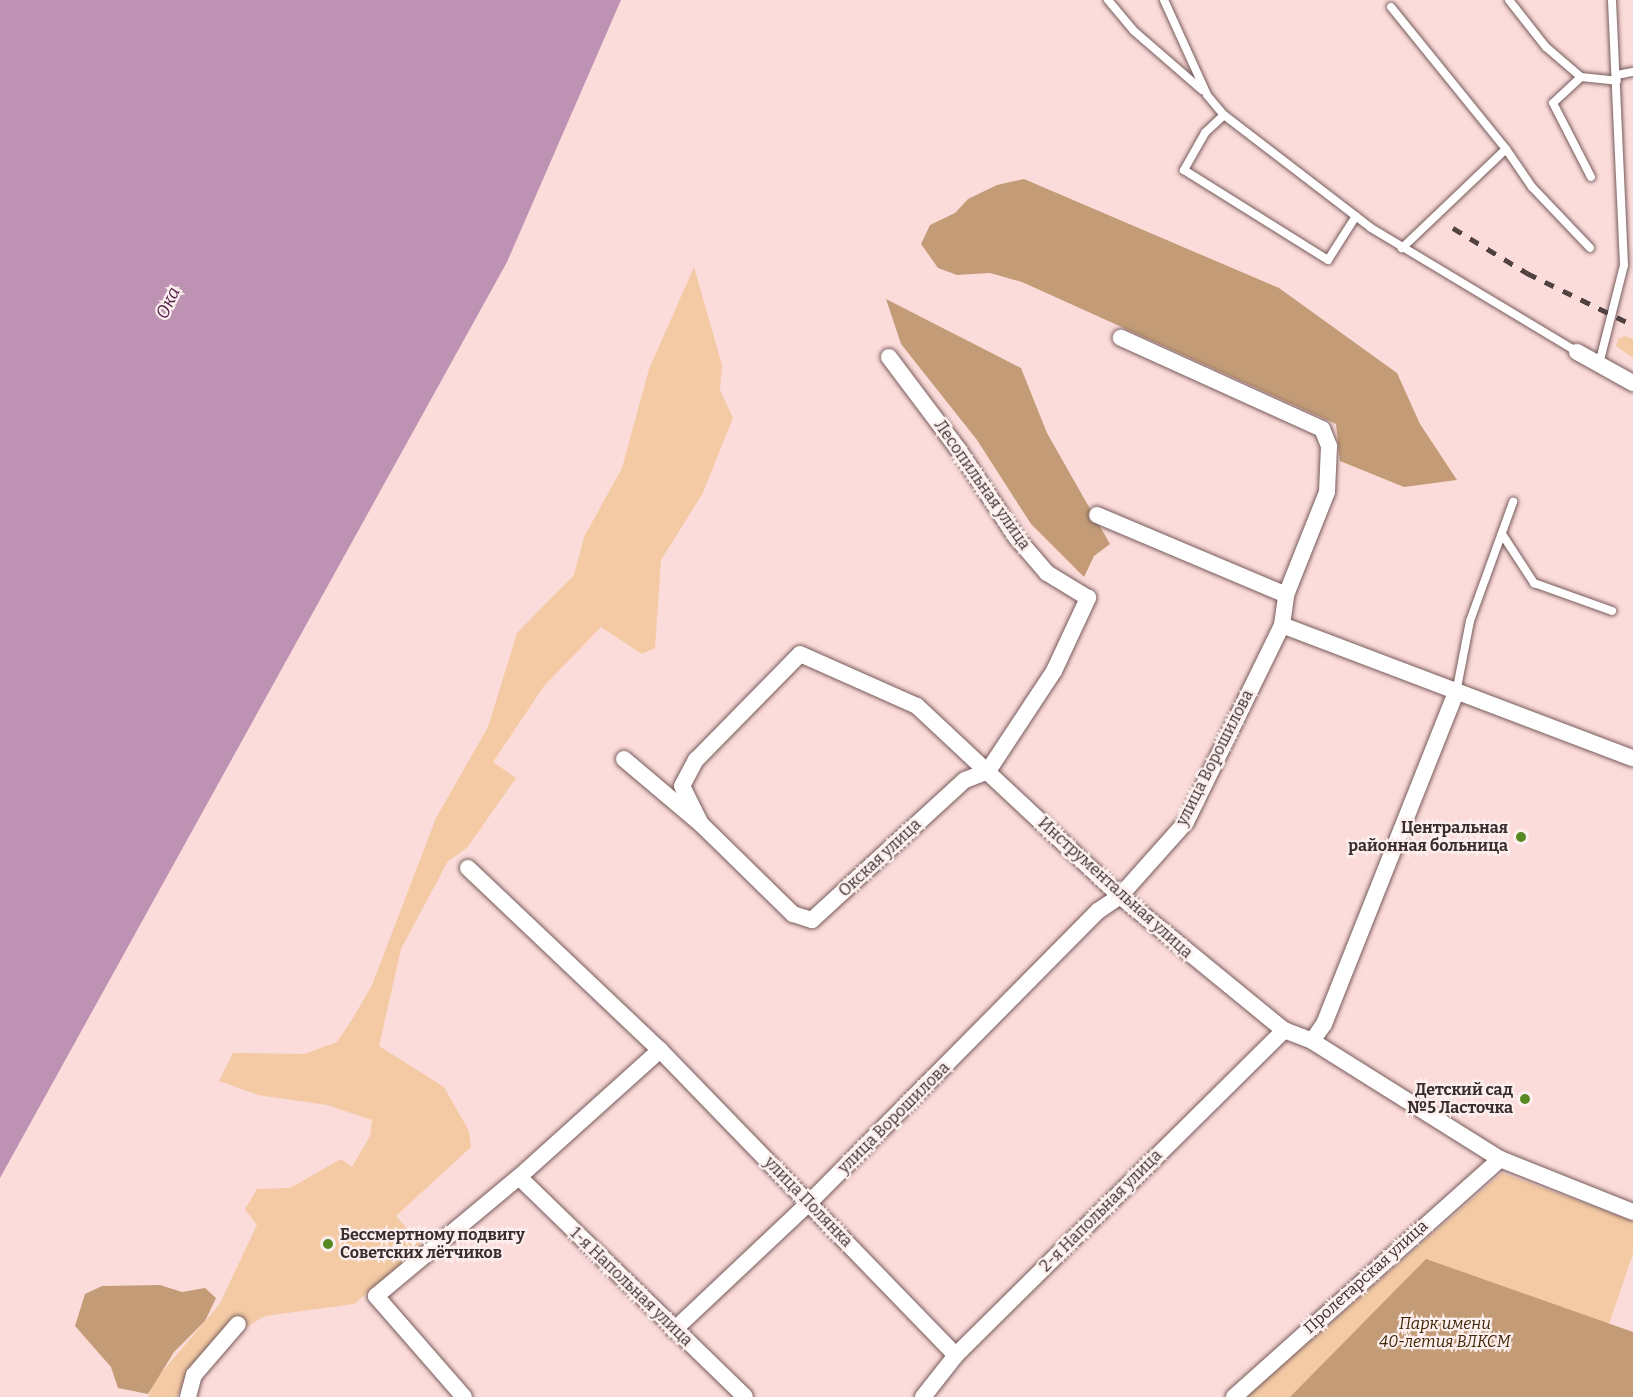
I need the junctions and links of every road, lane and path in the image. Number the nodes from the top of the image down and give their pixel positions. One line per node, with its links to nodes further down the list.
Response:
1 (1108, 0): 9 (lane)
2 (1164, 0): 9 (lane)
3 (1509, 0): 7 (lane)
4 (1612, 0): 8 (lane)
5 (1391, 7): 11 (lane)
6 (1633, 72): 8 (lane)
7 (1581, 77): 8 (lane); 12 (lane)
8 (1617, 78): 19 (lane)
9 (1207, 95): 10 (lane)
10 (1224, 115): 13 (lane); 13 (lane)
11 (1506, 149): 14 (lane); 15 (lane)
12 (1591, 177)
13 (1356, 216): 14 (lane)
14 (1402, 248): 17 (lane)
15 (1590, 248)
16 (1121, 338): 24 (street, улица Ворошилова)
17 (1577, 352): 19 (street)
18 (889, 357): 30 (street, Лесопильная улица)
19 (1599, 364): 20 (street)
20 (1633, 383)
21 (1513, 502): 23 (lane)
22 (1097, 515): 24 (street)
23 (1502, 534): 25 (lane); 27 (lane)
24 (1286, 595): 26 (street, улица Ворошилова)
25 (1612, 611)
26 (1282, 625): 27 (street); 33 (street, улица Ворошилова)
27 (1462, 696): 28 (street); 35 (street)
28 (1633, 758)
29 (624, 759): 31 (street, Окская улица)
30 (988, 771): 31 (street, Окская улица); 31 (street, Инструментальная улица); 33 (street, Инструментальная улица)
31 (701, 824)
32 (468, 868): 36 (street, улица Полянка)
33 (1120, 896): 34 (street, Инструментальная улица); 39 (street, улица Ворошилова)
34 (1284, 1030): 35 (street, Инструментальная улица); 43 (street, 2-я Напольная улица)
35 (1312, 1041): 37 (street, Инструментальная улица)
36 (660, 1050): 38 (street); 39 (street, улица Полянка)
37 (1500, 1159): 40 (street, Инструментальная улица); 48 (street, Пролетарская улица)
38 (519, 1177): 42 (street, 1-я Напольная улица); 45 (street)
39 (809, 1203): 42 (street, улица Ворошилова); 43 (street, улица Полянка)
40 (1633, 1212)
41 (238, 1324): 44 (street)
42 (674, 1330): 46 (street, 1-я Напольная улица)
43 (956, 1355): 47 (street, 2-я Напольная улица)
44 (188, 1397)
45 (464, 1397)
46 (745, 1397)
47 (923, 1397)
48 (1234, 1397)

